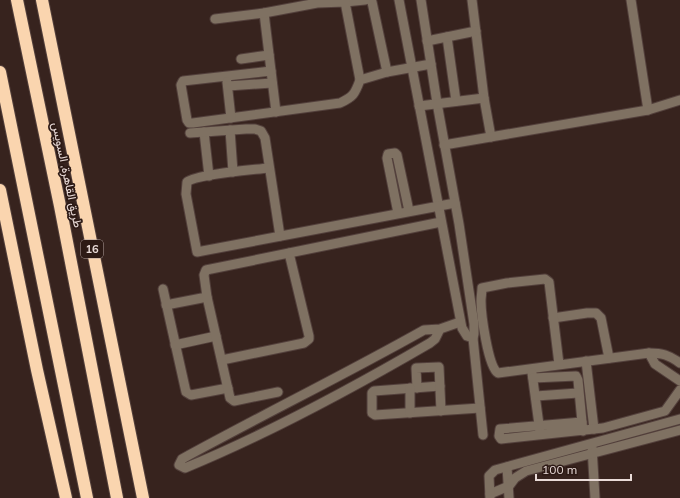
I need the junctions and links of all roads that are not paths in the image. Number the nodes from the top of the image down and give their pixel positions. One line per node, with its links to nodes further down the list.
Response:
1 (17, 0): 101 (highway, طريق القاهرة, السويس / 16)
2 (42, 0): 102 (highway, 16)
3 (365, 0): 9 (lane)
4 (370, 0): 21 (lane)
5 (399, 0): 18 (lane)
6 (421, 0): 14 (lane)
7 (472, 0): 12 (lane)
8 (632, 0): 31 (lane)
9 (345, 2): 10 (lane); 23 (lane)
10 (264, 13): 11 (lane); 15 (lane)
11 (215, 19)
12 (476, 31): 13 (lane); 26 (lane)
13 (447, 37): 14 (lane); 28 (lane)
14 (427, 41): 17 (lane)
15 (269, 55): 16 (lane); 19 (lane)
16 (241, 59)
17 (431, 64): 18 (lane); 29 (lane)
18 (412, 68): 21 (lane); 30 (lane)
19 (271, 71): 22 (lane); 24 (lane)
20 (0, 72): 100 (highway)
21 (387, 72): 23 (lane)
22 (225, 75): 25 (lane); 33 (lane)
23 (360, 80): 32 (lane)
24 (272, 83): 25 (lane); 32 (lane)
25 (228, 86): 33 (lane)
26 (484, 98): 28 (lane); 37 (lane)
27 (680, 100): 31 (lane)
28 (456, 101): 29 (lane)
29 (436, 103): 30 (lane); 38 (lane)
30 (419, 106): 39 (lane)
31 (648, 110): 37 (lane)
32 (276, 112): 33 (lane)
33 (231, 118)
34 (230, 130): 35 (lane); 40 (lane); 41 (lane)
35 (204, 132): 36 (lane); 42 (lane)
36 (190, 133)
37 (491, 137): 38 (lane)
38 (445, 148): 39 (lane); 44 (lane)
39 (428, 156): 45 (lane)
40 (268, 168): 41 (lane); 50 (lane)
41 (233, 172): 42 (lane)
42 (209, 176): 50 (lane)
43 (0, 190): 99 (highway)
44 (455, 203): 45 (lane); 48 (lane)
45 (438, 206): 46 (lane); 49 (lane)
46 (409, 211): 47 (lane); 47 (lane)
47 (398, 213): 50 (lane)
48 (459, 224): 49 (lane); 55 (lane)
49 (441, 225): 51 (lane); 56 (lane)
50 (280, 236)
51 (289, 253): 53 (lane); 65 (lane)
52 (163, 289): 54 (lane)
53 (207, 297): 54 (lane); 60 (lane)
54 (166, 305): 62 (lane)
55 (471, 306): 56 (lane); 61 (lane)
56 (458, 309): 58 (lane)
57 (553, 318): 64 (lane); 69 (lane); 70 (lane)
58 (460, 322): 59 (lane); 61 (lane)
59 (440, 329): 66 (lane); 71 (lane)
60 (216, 336): 62 (lane); 65 (lane)
61 (473, 338): 83 (lane)
62 (175, 345): 76 (lane)
63 (648, 353): 64 (lane); 68 (lane); 73 (lane)
64 (609, 358): 67 (lane)
65 (222, 360): 76 (lane)
66 (369, 361): 71 (lane); 74 (lane)
67 (586, 361): 69 (lane); 89 (lane)
68 (680, 363)
69 (559, 364): 70 (lane)
70 (532, 368): 72 (lane)
71 (377, 374): 82 (lane)
72 (533, 378): 80 (lane); 81 (lane)
73 (680, 380)
74 (323, 385): 82 (lane); 87 (lane)
75 (440, 386): 77 (lane); 77 (lane); 84 (lane)
76 (228, 388): 79 (lane)
77 (414, 388): 85 (lane); 85 (lane)
78 (679, 391): 89 (lane)
79 (278, 392)
80 (578, 393): 81 (lane); 88 (lane)
81 (536, 396): 88 (lane)
82 (329, 399): 91 (lane)
83 (480, 408): 84 (lane); 92 (lane)
84 (440, 411): 85 (lane)
85 (410, 413)
86 (680, 419): 94 (lane)
87 (255, 421): 91 (lane); 93 (lane)
88 (582, 426): 89 (lane)
89 (594, 430)
90 (680, 430): 94 (lane)
91 (262, 433): 95 (lane)
92 (483, 435)
93 (216, 440): 95 (lane); 95 (lane)
94 (593, 448): 96 (lane); 97 (lane); 104 (lane)
95 (223, 452)
96 (507, 467): 97 (lane); 98 (lane)
97 (509, 486): 98 (lane); 103 (lane)
98 (490, 496)
99 (66, 498)
100 (87, 498)
101 (118, 498)
102 (144, 498)
103 (509, 498)
104 (596, 498)

